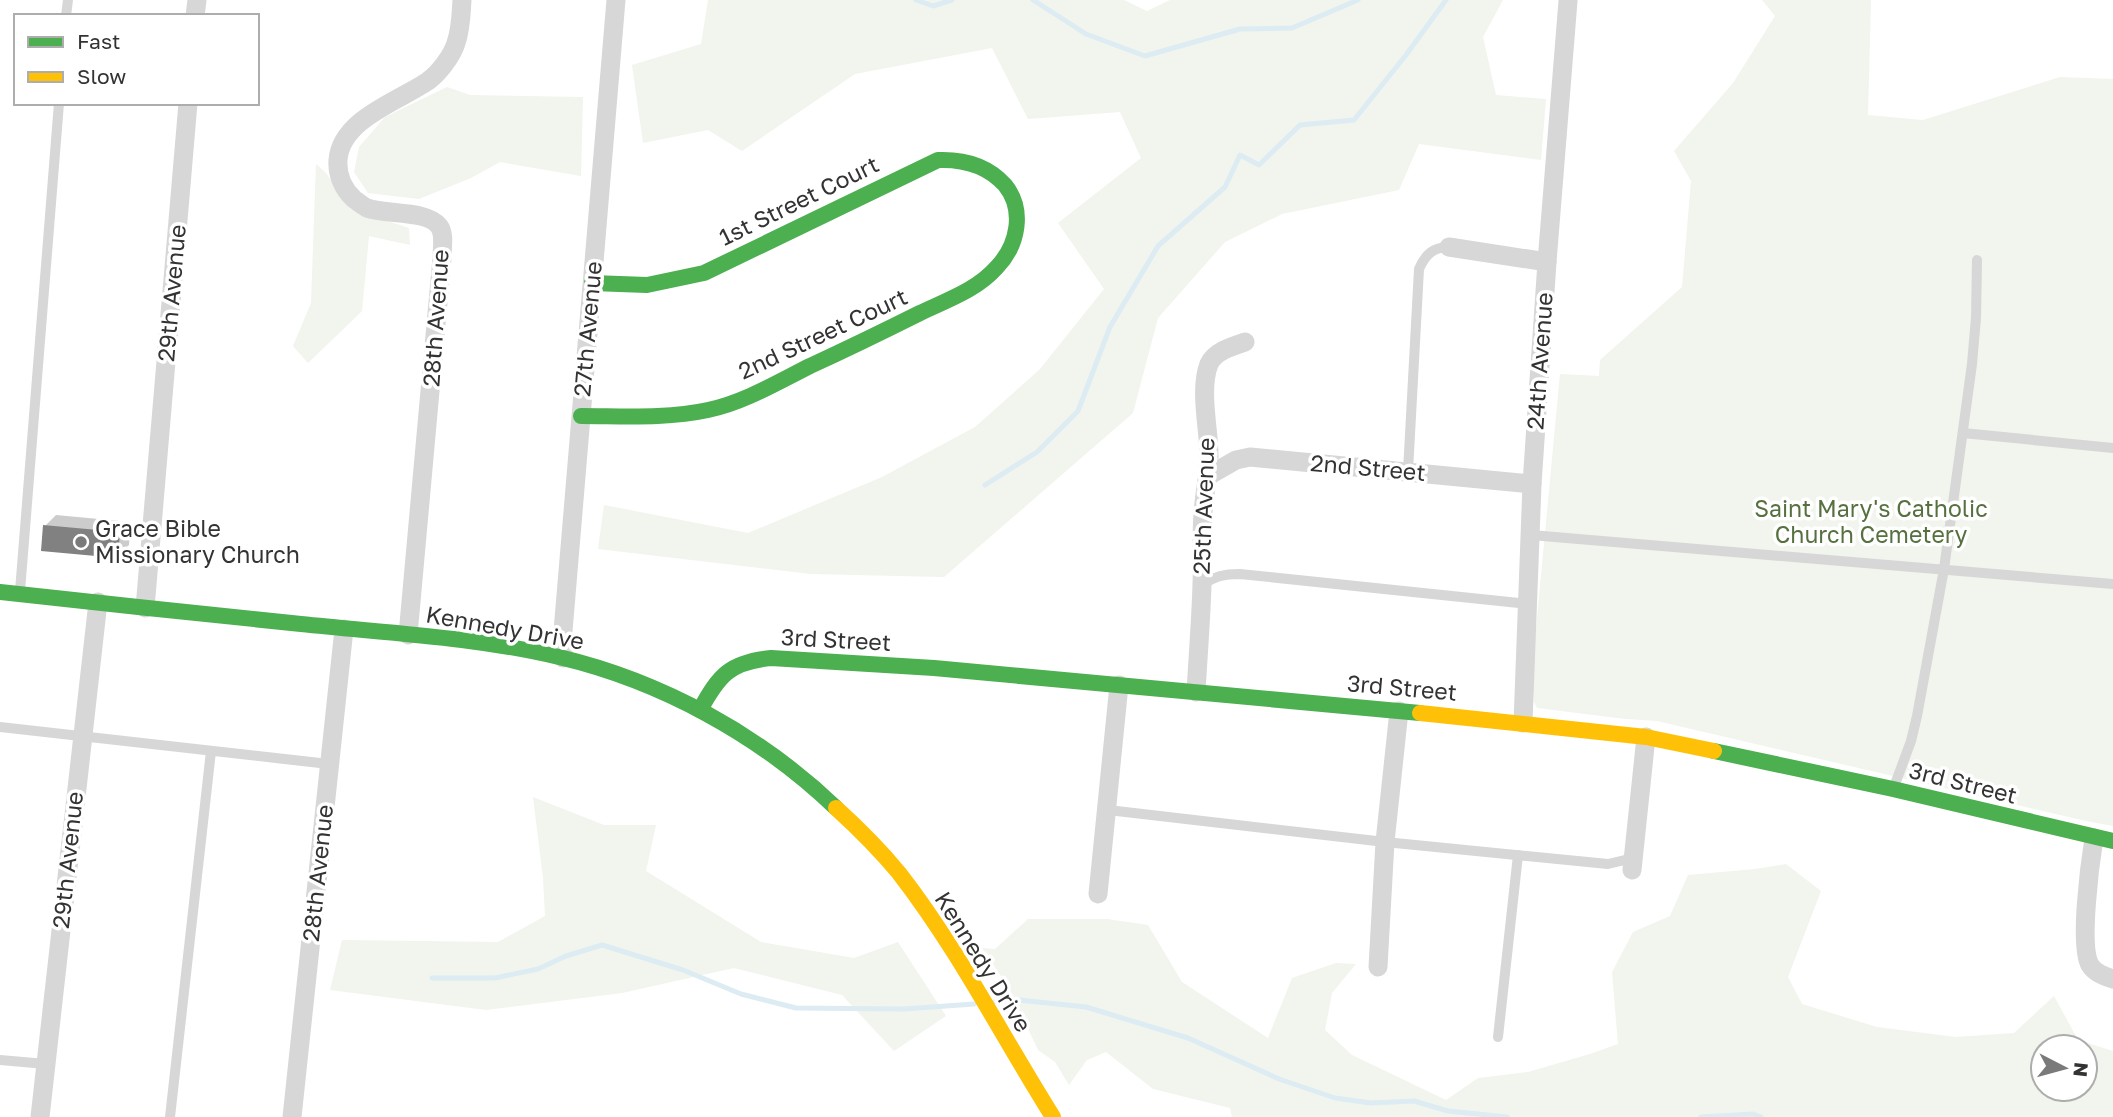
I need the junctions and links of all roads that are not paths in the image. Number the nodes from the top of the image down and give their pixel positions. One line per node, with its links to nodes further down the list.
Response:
1 (463, 0): 28 (street, 28th Avenue)
2 (616, 0): 10 (street, 27th Avenue)
3 (1567, 1): 9 (street, 24th Avenue)
4 (59, 105): 23 (lane)
5 (188, 105): 26 (street, 29th Avenue)
6 (1012, 195): 10 (street, 1st Street Court); 12 (street, 2nd Street Court)
7 (1449, 247): 9 (street); 15 (lane)
8 (1977, 260): 13 (lane)
9 (1547, 261): 17 (street, 24th Avenue)
10 (592, 283): 12 (street, 27th Avenue)
11 (1245, 342): 16 (street, 25th Avenue)
12 (581, 416): 29 (street, 27th Avenue)
13 (1963, 433): 14 (lane); 19 (lane)
14 (2113, 448)
15 (1408, 471): 16 (street, 2nd Street); 17 (street, 2nd Street)
16 (1209, 476): 21 (street, 25th Avenue)
17 (1532, 484): 18 (street, 24th Avenue)
18 (1531, 535): 19 (lane); 25 (street, 24th Avenue)
19 (1944, 569): 20 (lane); 40 (lane)
20 (2113, 584)
21 (1202, 586): 25 (lane); 31 (street, 25th Avenue)
22 (0, 592): 23 (street, Kennedy Drive)
23 (20, 594): 24 (street, Kennedy Drive)
24 (98, 602): 26 (street, Kennedy Drive); 36 (street, 29th Avenue)
25 (1528, 602): 34 (street, 24th Avenue)
26 (145, 608): 27 (street, Kennedy Drive)
27 (344, 629): 28 (street, Kennedy Drive); 39 (street, 28th Avenue)
28 (408, 635): 29 (street, Kennedy Drive)
29 (563, 657): 32 (street, Kennedy Drive)
30 (1119, 685): 31 (street, 3rd Street); 32 (street, 3rd Street); 41 (street)
31 (1196, 692): 33 (street, 3rd Street)
32 (700, 710): 55 (street, Kennedy Drive)
33 (1399, 711): 34 (street, 3rd Street); 43 (street)
34 (1523, 723): 37 (street, 3rd Street)
35 (0, 727): 36 (lane)
36 (82, 736): 38 (lane); 51 (street, 29th Avenue)
37 (1646, 737): 40 (street, 3rd Street); 45 (street)
38 (211, 751): 39 (lane); 53 (lane)
39 (329, 764): 54 (street, 28th Avenue)
40 (1894, 789): 42 (street, 3rd Street)
41 (1108, 810): 43 (lane); 46 (street)
42 (2103, 840): 48 (street)
43 (1385, 842): 44 (lane); 47 (street)
44 (1518, 855): 45 (lane); 49 (lane)
45 (1632, 864)
46 (1098, 894)
47 (1378, 967)
48 (2113, 979)
49 (1498, 1037)
50 (0, 1060): 51 (lane)
51 (46, 1064): 52 (street, 29th Avenue)
52 (40, 1117)
53 (170, 1117)
54 (292, 1117)
55 (1053, 1117)

